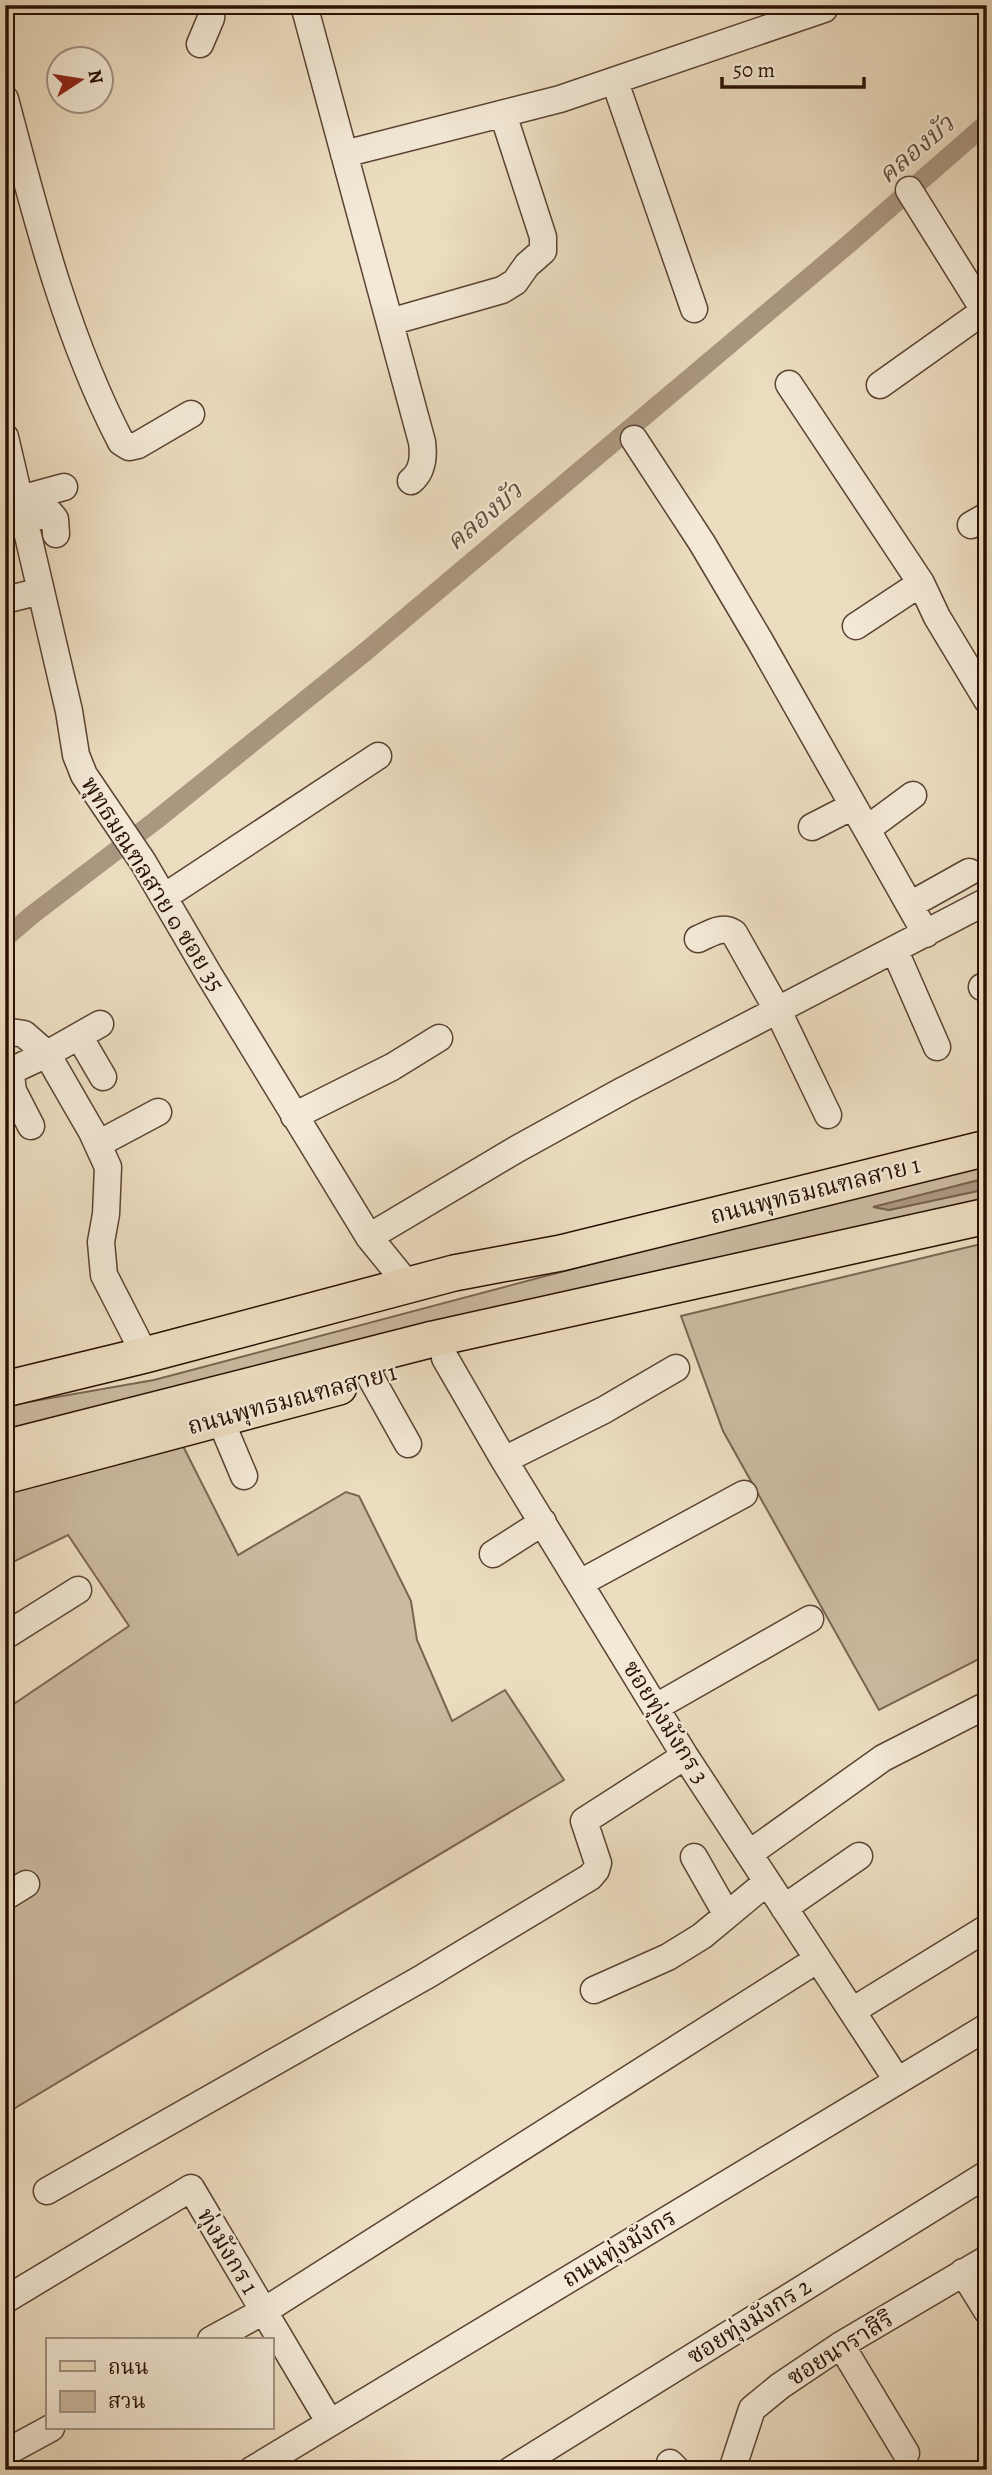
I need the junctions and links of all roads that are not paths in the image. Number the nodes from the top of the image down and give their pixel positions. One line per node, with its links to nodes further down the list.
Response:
1 (212, 5): 5 (street)
2 (306, 6): 9 (street)
3 (824, 9): 4 (street)
4 (767, 16): 6 (street)
5 (200, 44)
6 (615, 82): 8 (street); 11 (street)
7 (5, 99): 16 (street)
8 (503, 114): 9 (street); 13 (street)
9 (344, 154): 13 (street)
10 (909, 190): 12 (street)
11 (694, 309)
12 (986, 313): 15 (street)
13 (390, 322): 19 (street)
14 (789, 384): 23 (street)
15 (880, 385)
16 (191, 414)
17 (5, 437): 21 (street, พุทธมณฑลสาย ๑ ซอย 35)
18 (634, 439): 30 (street)
19 (411, 481)
20 (64, 487): 21 (street)
21 (23, 510): 22 (street); 24 (street, พุทธมณฑลสาย ๑ ซอย 35)
22 (56, 534)
23 (921, 583): 26 (street); 27 (street)
24 (41, 590): 25 (street); 34 (street, พุทธมณฑลสาย ๑ ซอย 35)
25 (5, 600)
26 (856, 626)
27 (987, 700)
28 (377, 756): 34 (street)
29 (913, 796): 32 (street)
30 (853, 806): 31 (street); 32 (street)
31 (812, 827)
32 (867, 829): 36 (street)
33 (969, 873): 36 (street)
34 (163, 897): 48 (street, พุทธมณฑลสาย ๑ ซอย 35)
35 (987, 901): 37 (street)
36 (910, 905): 37 (street)
37 (926, 934): 39 (street)
38 (698, 939): 40 (street)
39 (895, 951): 40 (street); 43 (street)
40 (778, 1011): 47 (street); 53 (street)
41 (5, 1031): 44 (street)
42 (439, 1038): 48 (street)
43 (936, 1046)
44 (47, 1054): 45 (street); 49 (street); 50 (street)
45 (103, 1077)
46 (158, 1112): 50 (street)
47 (828, 1115)
48 (294, 1116): 53 (street, พุทธมณฑลสาย ๑ ซอย 35)
49 (32, 1126)
50 (98, 1144): 58 (street)
51 (987, 1148): 54 (main road, ถนนพุทธมณฑลสาย 1)
52 (987, 1216): 56 (main road, ถนนพุทธมณฑลสาย 1)
53 (369, 1237): 55 (street, พุทธมณฑลสาย ๑ ซอย 35)
54 (561, 1252): 55 (main road, ถนนพุทธมณฑลสาย 1); 58 (main road, ถนนพุทธมณฑลสาย 1)
55 (408, 1285): 58 (main road, ถนนพุทธมณฑลสาย 1)
56 (574, 1309): 57 (main road, ถนนพุทธมณฑลสาย 1); 65 (main road, ถนนพุทธมณฑลสาย 1)
57 (445, 1358): 60 (main road, ถนนพุทธมณฑลสาย 1); 66 (street, ซอยทุ่งมังกร 3)
58 (143, 1365): 61 (main road, ถนนพุทธมณฑลสาย 1); 62 (main road, ถนนพุทธมณฑลสาย 1)
59 (676, 1368): 66 (street)
60 (371, 1378): 63 (main road, ถนนพุทธมณฑลสาย 1); 64 (street)
61 (5, 1389)
62 (5, 1411)
63 (220, 1419): 67 (main road, ถนนพุทธมณฑลสาย 1); 68 (street)
64 (408, 1444)
65 (5, 1448)
66 (504, 1460): 70 (street, ซอยทุ่งมังกร 3)
67 (5, 1476)
68 (244, 1476)
69 (744, 1494): 72 (street)
70 (543, 1522): 71 (street); 72 (street, ซอยทุ่งมังกร 3)
71 (493, 1554)
72 (580, 1583): 77 (street, ซอยทุ่งมังกร 3)
73 (78, 1590): 75 (street)
74 (810, 1619): 77 (street)
75 (5, 1636)
76 (987, 1705): 79 (street)
77 (656, 1707): 78 (street, ซอยทุ่งมังกร 3)
78 (685, 1756): 79 (street, ซอยทุ่งมังกร 3); 92 (street)
79 (750, 1853): 82 (street, ซอยทุ่งมังกร 3)
80 (859, 1856): 83 (street)
81 (694, 1857): 84 (street)
82 (767, 1882): 83 (street, ซอยทุ่งมังกร 3); 84 (street)
83 (784, 1908): 86 (street, ซอยทุ่งมังกร 3)
84 (727, 1915): 87 (street)
85 (987, 1928): 88 (street)
86 (818, 1959): 88 (street, ซอยทุ่งมังกร 3); 96 (street)
87 (594, 1990)
88 (852, 2011): 90 (street, ซอยทุ่งมังกร 3)
89 (987, 2027): 90 (street, ถนนทุ่งมังกร)
90 (897, 2080): 100 (street, ถนนทุ่งมังกร)
91 (987, 2174): 105 (street, ซอยทุ่งมังกร 2)
92 (47, 2191)
93 (987, 2259): 94 (street, ซอยนาราสิริ)
94 (963, 2272): 97 (street); 99 (street, ซอยนาราสิริ)
95 (5, 2300): 96 (street, ทุ่งมังกร 1)
96 (264, 2311): 98 (street); 100 (street, ทุ่งมังกร 1)
97 (987, 2312)
98 (215, 2338)
99 (841, 2345): 103 (street); 106 (street, ซอยนาราสิริ)
100 (330, 2423): 104 (street, ถนนทุ่งมังกร)
101 (47, 2430): 102 (street)
102 (5, 2453)
103 (906, 2453)
104 (252, 2470)
105 (511, 2470)
106 (732, 2470)

